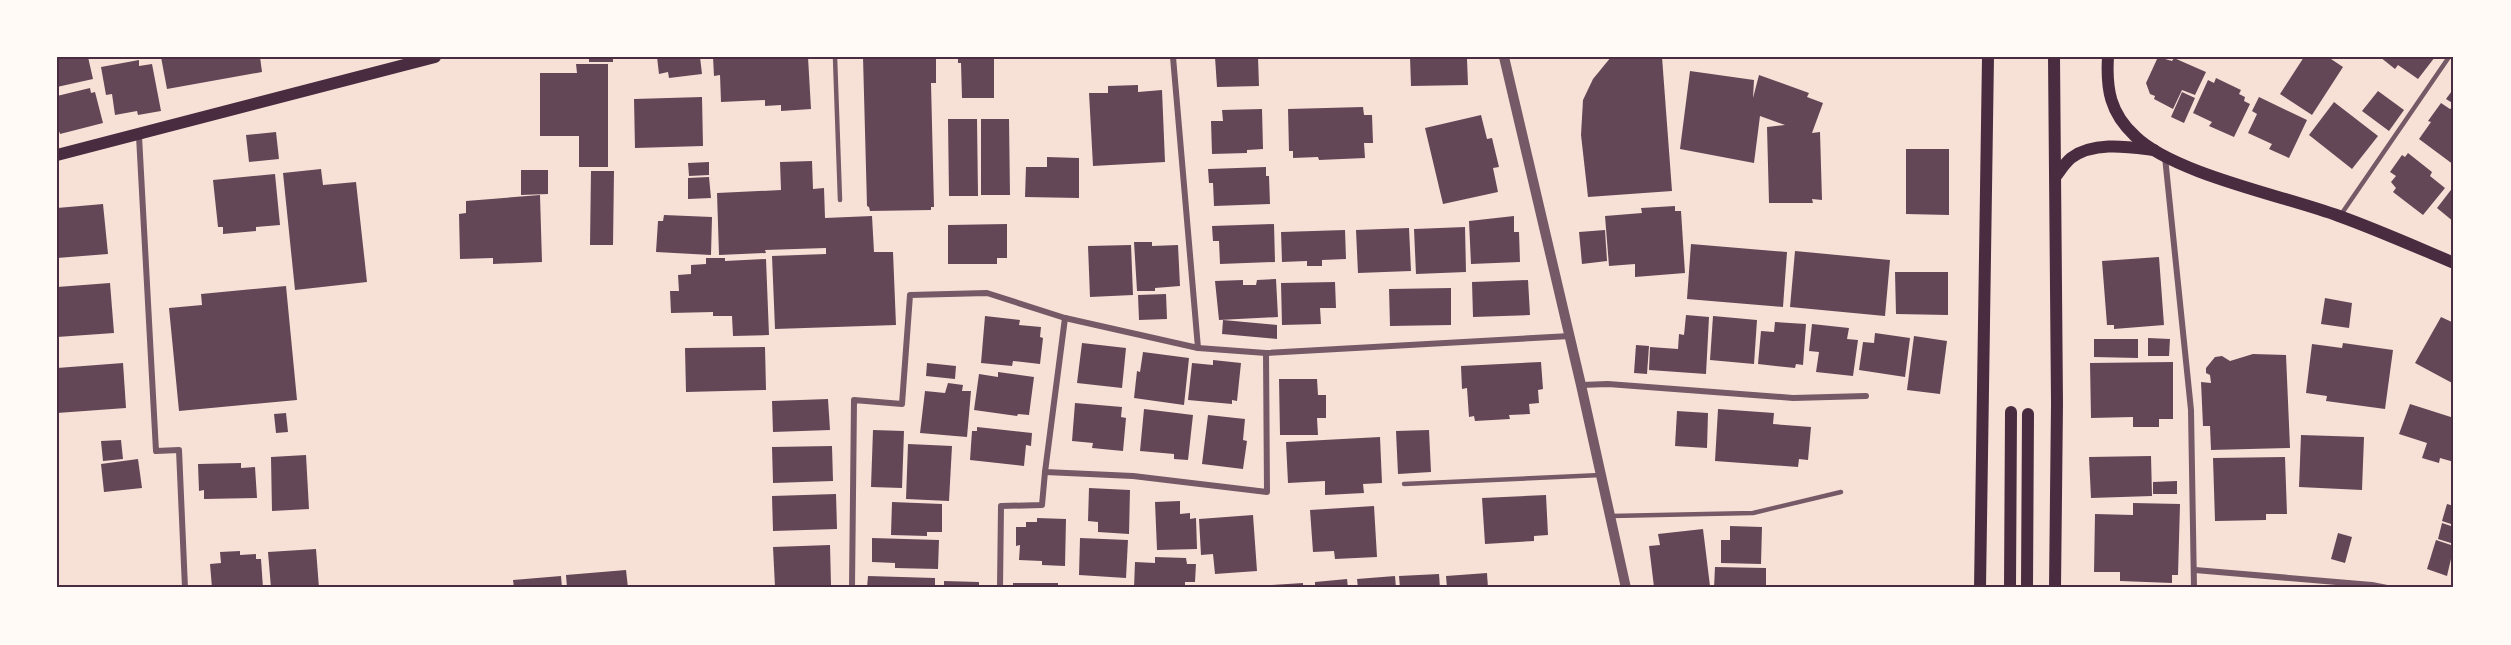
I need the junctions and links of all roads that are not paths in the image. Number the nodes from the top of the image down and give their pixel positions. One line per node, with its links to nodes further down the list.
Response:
1 (435, 57): 9 (main road)
2 (835, 57): 13 (lane)
3 (1173, 57): 18 (street)
4 (1504, 57): 17 (street)
5 (1989, 57): 35 (main road)
6 (2054, 57): 12 (main road)
7 (2108, 57): 10 (main road)
8 (2449, 57): 14 (lane)
9 (139, 136): 11 (main road); 31 (street)
10 (2160, 153): 12 (main road); 14 (main road); 29 (street)
11 (57, 155)
12 (2056, 176): 38 (main road)
13 (840, 200)
14 (2340, 216): 15 (main road)
15 (2454, 263)
16 (1065, 318): 18 (street); 24 (street); 32 (street)
17 (1570, 336): 19 (street); 20 (street)
18 (1198, 348): 19 (street)
19 (1266, 353): 24 (street)
20 (1581, 385): 21 (street); 25 (street)
21 (1866, 396)
22 (2011, 412): 36 (main road)
23 (2028, 414): 37 (main road)
24 (1045, 472): 33 (street)
25 (1601, 475): 26 (lane); 28 (street)
26 (1404, 484)
27 (1841, 492): 28 (lane)
28 (1611, 516): 34 (street)
29 (2194, 570): 30 (street); 39 (street)
30 (2372, 586): 40 (street)
31 (185, 588)
32 (852, 588)
33 (1000, 588)
34 (1626, 588)
35 (1980, 588)
36 (2010, 588)
37 (2027, 588)
38 (2055, 588)
39 (2194, 588)
40 (2387, 588)

